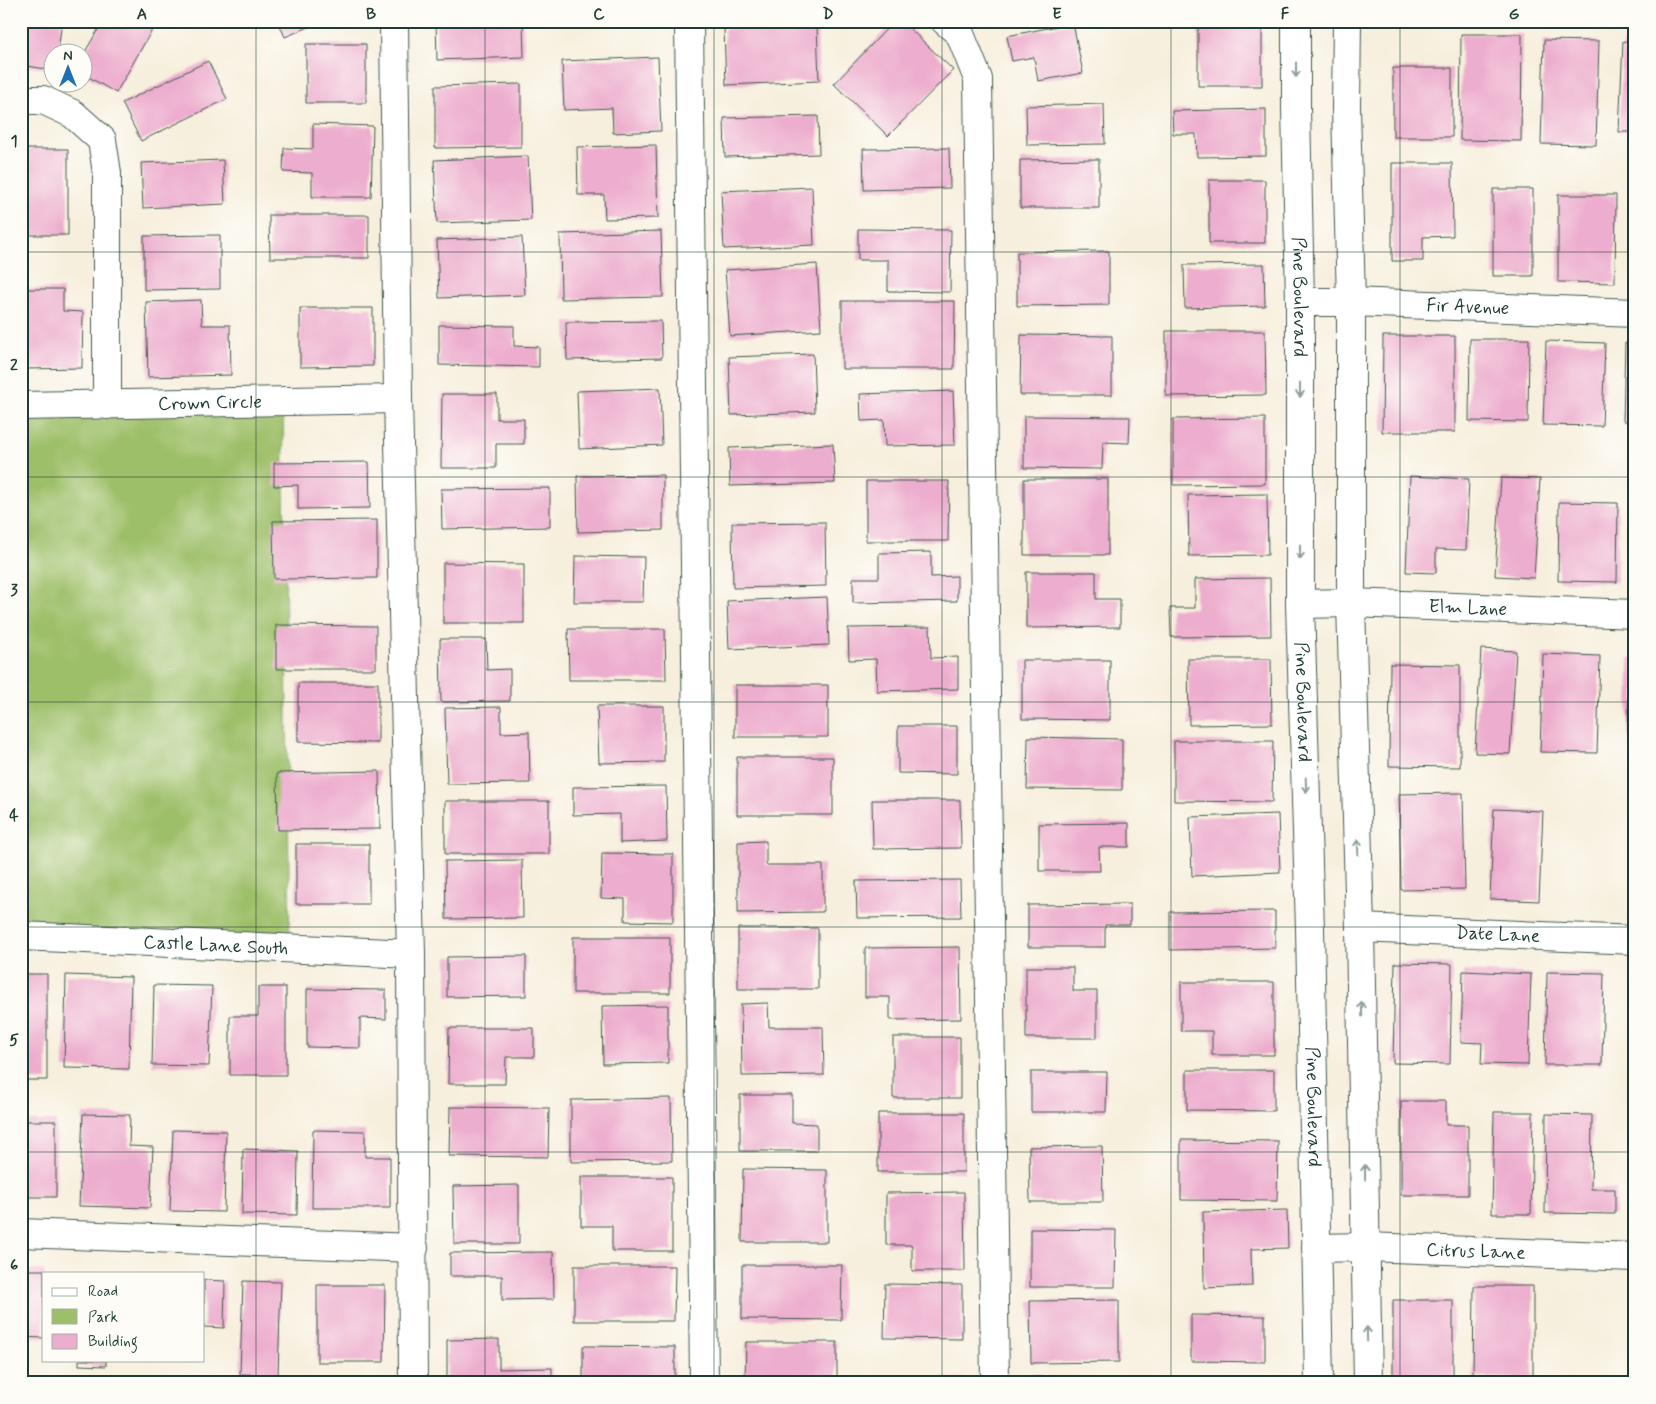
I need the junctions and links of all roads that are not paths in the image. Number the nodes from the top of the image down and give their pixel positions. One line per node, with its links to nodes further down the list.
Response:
1 (394, 21): 10 (street)
2 (689, 21): 26 (street)
3 (945, 21): 27 (street)
4 (1296, 21): 7 (street, Pine Boulevard, one-way to 7)
5 (1347, 21): 8 (street)
6 (21, 100): 11 (street)
7 (1300, 302): 8 (street, Fir Avenue); 14 (street, Pine Boulevard, one-way to 14)
8 (1350, 302): 9 (street, Fir Avenue); 13 (street)
9 (1635, 313)
10 (398, 399): 11 (street, Crown Circle); 19 (street)
11 (107, 405): 12 (street, Crown Circle)
12 (21, 406)
13 (1350, 603): 14 (street, Elm Lane); 15 (street, Elm Lane); 16 (street, one-way to 13)
14 (1300, 604): 23 (street, Pine Boulevard, one-way to 23)
15 (1635, 614)
16 (1360, 928): 18 (street, Date Lane); 21 (street, one-way to 16)
17 (21, 936): 19 (street, Castle Lane South)
18 (1635, 940)
19 (411, 954): 22 (street)
20 (21, 1233): 22 (street)
21 (1366, 1247): 23 (street, Citrus Lane); 24 (street, Citrus Lane); 29 (street, one-way to 21)
22 (414, 1248): 25 (street)
23 (1316, 1248): 28 (street, Pine Boulevard)
24 (1635, 1258)
25 (413, 1383)
26 (704, 1383)
27 (994, 1383)
28 (1318, 1383)
29 (1368, 1383)

